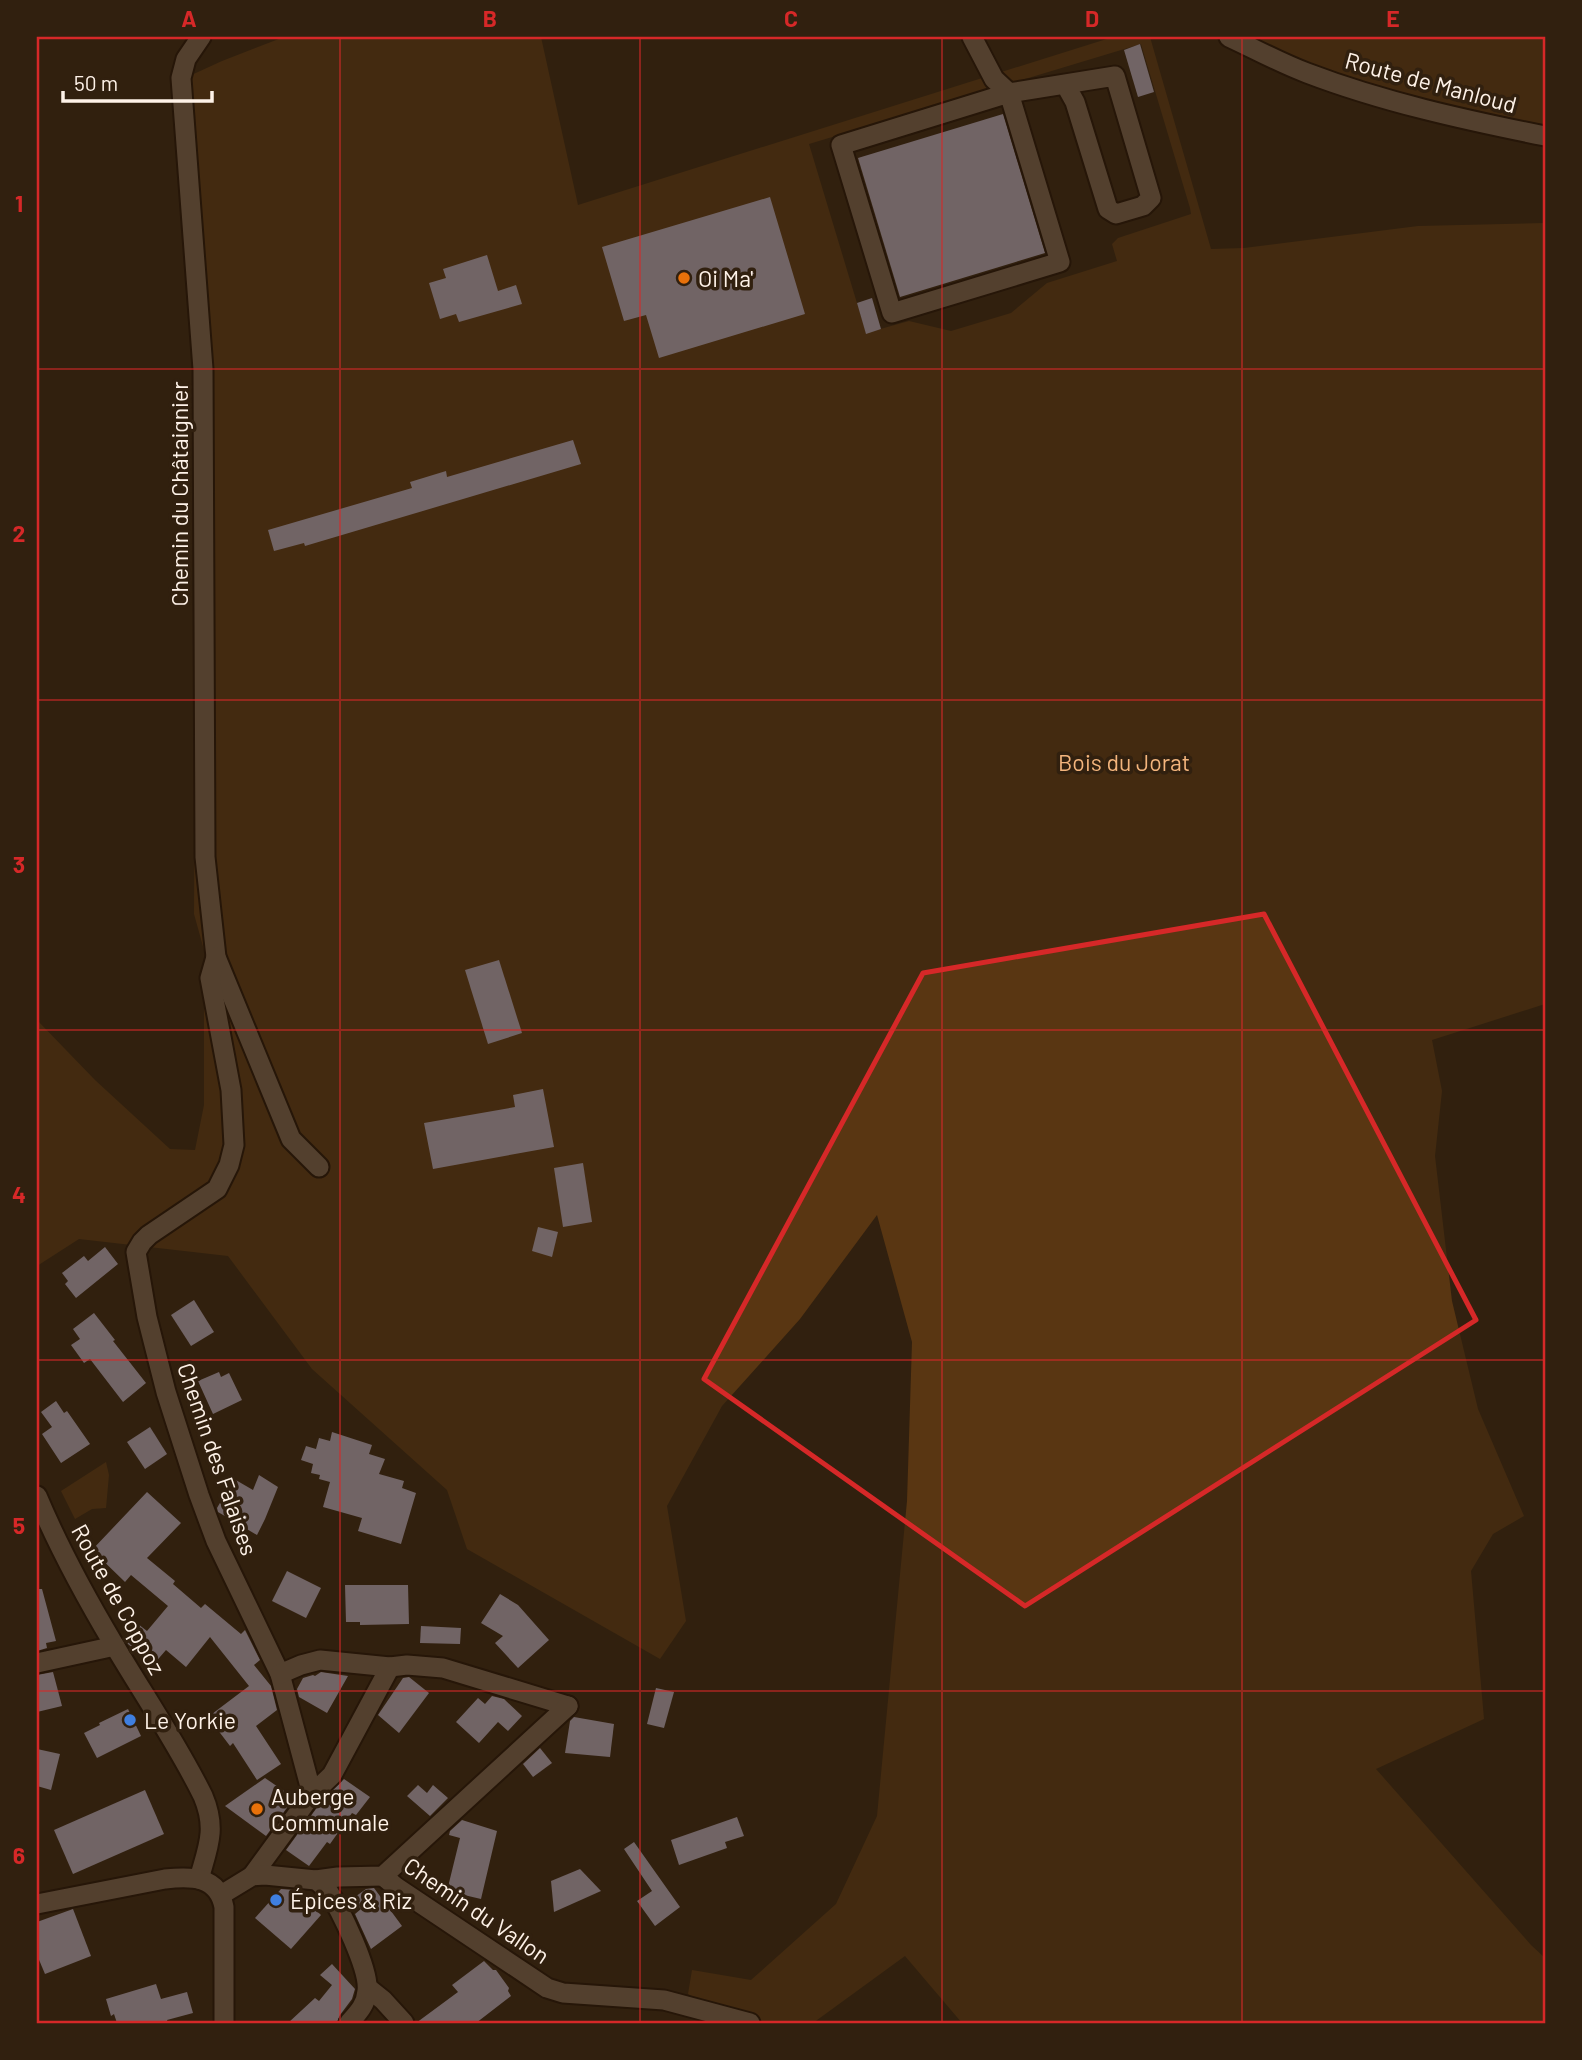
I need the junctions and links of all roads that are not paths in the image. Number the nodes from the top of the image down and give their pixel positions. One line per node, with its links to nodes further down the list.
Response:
1 (201, 37): 7 (street, Chemin du Châtaignier)
2 (972, 37): 5 (street)
3 (1229, 37): 6 (street, Route de Manloud)
4 (1065, 84): 4 (street); 5 (street)
5 (1009, 93): 5 (street)
6 (1545, 136)
7 (216, 957): 8 (street, Chemin du Châtaignier); 9 (street, Chemin du Châtaignier)
8 (319, 1167)
9 (136, 1252): 14 (street, Chemin des Falaises)
10 (37, 1496): 11 (street, Route de Coppoz)
11 (115, 1646): 12 (street); 18 (street, Route de Coppoz)
12 (37, 1663)
13 (390, 1667): 14 (street); 15 (street); 17 (street)
14 (280, 1674): 15 (street, Chemin des Falaises)
15 (312, 1794): 16 (street)
16 (252, 1876): 19 (street); 20 (street)
17 (383, 1876): 19 (street); 26 (street, Chemin du Vallon)
18 (199, 1879): 20 (street); 21 (street)
19 (316, 1880): 22 (street)
20 (221, 1895): 23 (street)
21 (37, 1904)
22 (368, 1988): 24 (street); 25 (street)
23 (224, 2023)
24 (349, 2023)
25 (404, 2023)
26 (750, 2023)

